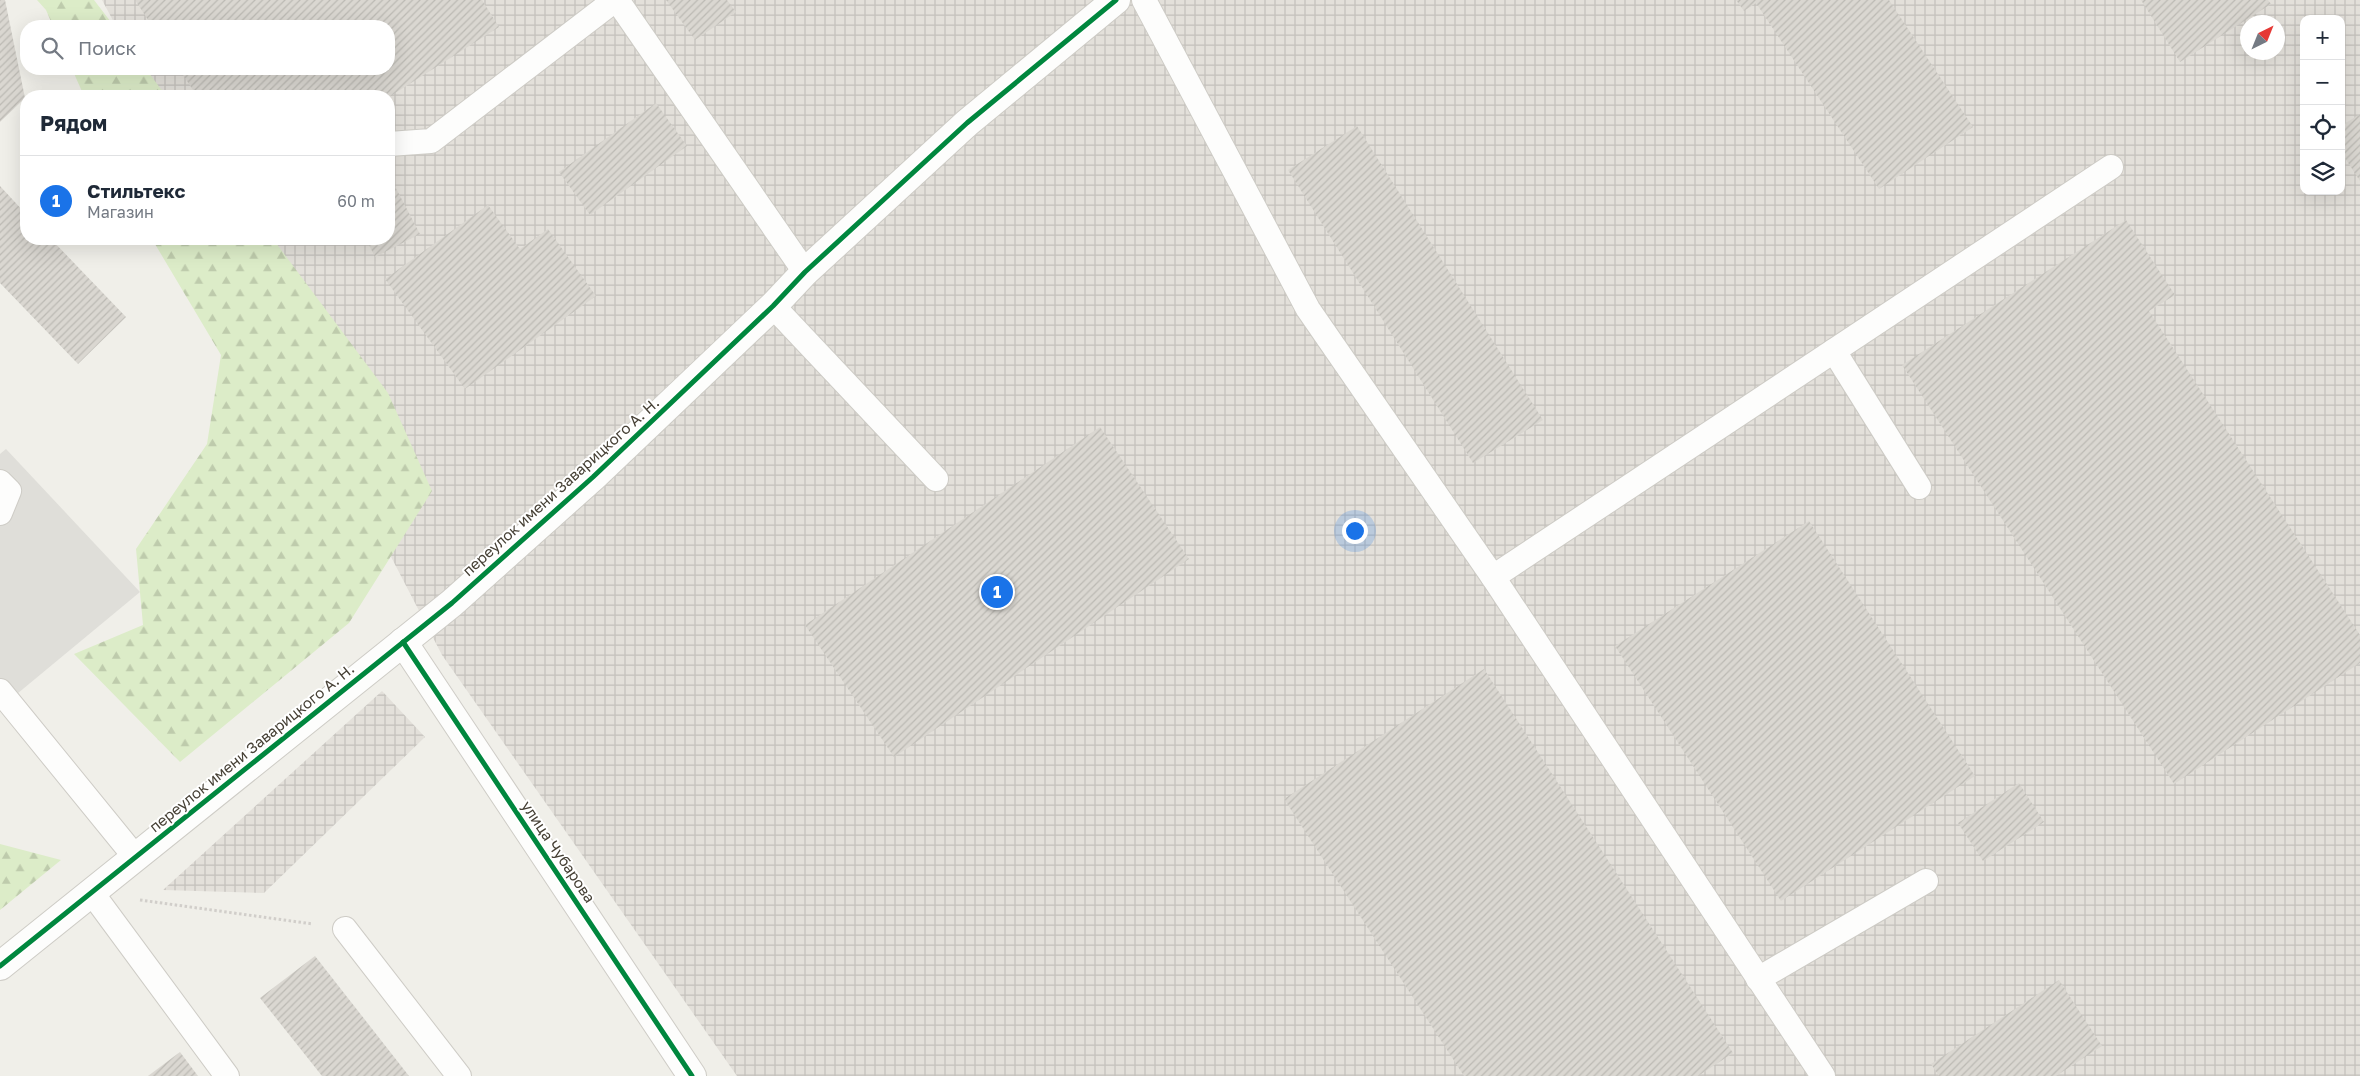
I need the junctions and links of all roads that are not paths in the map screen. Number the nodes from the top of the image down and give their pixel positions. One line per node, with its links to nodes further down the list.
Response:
1 (616, 0): 4 (lane); 6 (lane)
2 (1116, 0): 6 (street, переулок имени Заварицкого А. Н.)
3 (1144, 0): 13 (lane)
4 (395, 144)
5 (2110, 167): 8 (lane)
6 (806, 272): 7 (street, переулок имени Заварицкого А. Н.)
7 (773, 306): 9 (lane); 14 (street, переулок имени Заварицкого А. Н.)
8 (1834, 351): 11 (lane); 13 (lane)
9 (936, 479)
10 (0, 482): 12 (lane)
11 (1919, 487)
12 (0, 513)
13 (1493, 577): 21 (lane)
14 (403, 642): 16 (street, переулок имени Заварицкого А. Н.); 24 (street, улица Чубарова)
15 (0, 692): 16 (lane)
16 (136, 858): 18 (street, переулок имени Заварицкого А. Н.)
17 (1926, 881): 21 (lane)
18 (92, 893): 20 (street, переулок имени Заварицкого А. Н.); 22 (lane)
19 (345, 929): 23 (lane)
20 (0, 966)
21 (1758, 979): 25 (lane)
22 (226, 1076)
23 (459, 1076)
24 (692, 1076)
25 (1823, 1076)

